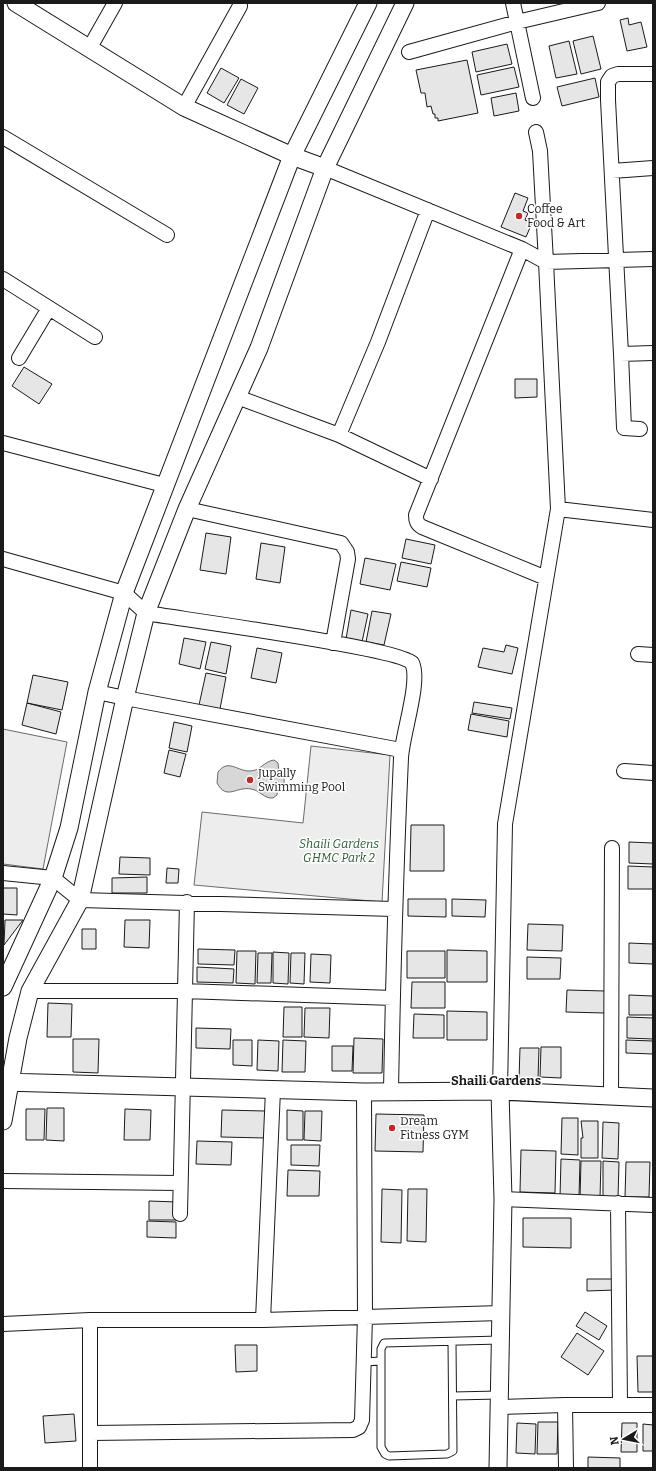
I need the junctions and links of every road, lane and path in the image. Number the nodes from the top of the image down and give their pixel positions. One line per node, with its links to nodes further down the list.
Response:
1 (16, 3): 9 (street)
2 (114, 3): 9 (street)
3 (368, 3): 16 (street)
4 (405, 3): 17 (street)
5 (513, 3): 8 (street)
6 (598, 3): 8 (street)
7 (240, 6): 13 (street)
8 (517, 22): 10 (street); 12 (street)
9 (89, 49): 13 (street)
10 (409, 52)
11 (653, 74): 19 (street)
12 (533, 98)
13 (184, 107): 16 (street)
14 (536, 132): 24 (street)
15 (3, 137): 21 (street)
16 (292, 156): 17 (street); 37 (street)
17 (325, 168): 20 (street); 32 (street)
18 (653, 168): 19 (street)
19 (612, 171): 25 (street)
20 (428, 210): 22 (street); 34 (street)
21 (166, 235)
22 (522, 249): 24 (street); 36 (street)
23 (653, 260): 25 (street)
24 (546, 262): 25 (street); 39 (street)
25 (617, 262): 30 (street)
26 (3, 279): 27 (street)
27 (49, 308): 28 (street); 31 (street)
28 (95, 337)
29 (653, 353): 30 (street)
30 (621, 354): 33 (street)
31 (19, 358)
32 (237, 397): 34 (street); 38 (street)
33 (640, 429)
34 (339, 435): 36 (street)
35 (3, 443): 37 (street)
36 (431, 479): 42 (street)
37 (164, 485): 43 (street)
38 (187, 509): 44 (street); 45 (street)
39 (558, 509): 40 (street); 42 (street)
40 (653, 520)
41 (3, 559): 43 (street)
42 (546, 578): 68 (street)
43 (124, 593): 44 (street); 48 (street)
44 (146, 613): 45 (street); 49 (street)
45 (333, 643): 50 (street)
46 (638, 654): 47 (street)
47 (653, 655)
48 (97, 692): 49 (street); 55 (street)
49 (125, 698): 50 (street); 56 (street)
50 (401, 750): 58 (street)
51 (624, 771): 52 (street)
52 (653, 773)
53 (612, 848): 70 (street)
54 (3, 873): 55 (street)
55 (53, 878): 56 (street); 59 (street)
56 (80, 900): 57 (street); 61 (street)
57 (187, 902): 58 (street); 62 (street)
58 (394, 909): 63 (street)
59 (9, 958): 60 (street)
60 (3, 987)
61 (30, 991): 62 (street); 64 (street)
62 (184, 991): 63 (street); 65 (street)
63 (393, 998): 67 (street)
64 (7, 1082): 65 (street); 72 (street)
65 (183, 1088): 66 (street); 74 (street)
66 (273, 1090): 69 (street); 82 (street)
67 (391, 1091): 68 (street); 69 (street)
68 (500, 1091): 70 (street); 75 (street)
69 (364, 1092): 80 (street)
70 (611, 1097): 71 (street)
71 (653, 1098)
72 (3, 1121)
73 (3, 1181): 74 (street)
74 (180, 1183): 78 (street)
75 (503, 1199): 76 (street); 79 (street)
76 (618, 1203): 77 (street); 90 (street)
77 (653, 1205)
78 (180, 1214)
79 (501, 1313): 80 (street); 84 (street)
80 (365, 1317): 82 (street); 87 (street)
81 (90, 1320): 82 (street); 83 (street); 93 (street)
82 (263, 1320)
83 (3, 1324)
84 (500, 1340): 85 (lane); 89 (street)
85 (452, 1342): 86 (lane); 88 (lane)
86 (381, 1361): 87 (lane); 88 (lane)
87 (363, 1362): 93 (street)
88 (453, 1396): 89 (lane)
89 (499, 1401): 91 (street); 95 (street)
90 (620, 1404): 91 (street); 92 (street)
91 (565, 1405): 96 (street)
92 (653, 1405)
93 (91, 1432): 94 (street)
94 (90, 1468)
95 (498, 1468)
96 (566, 1468)

